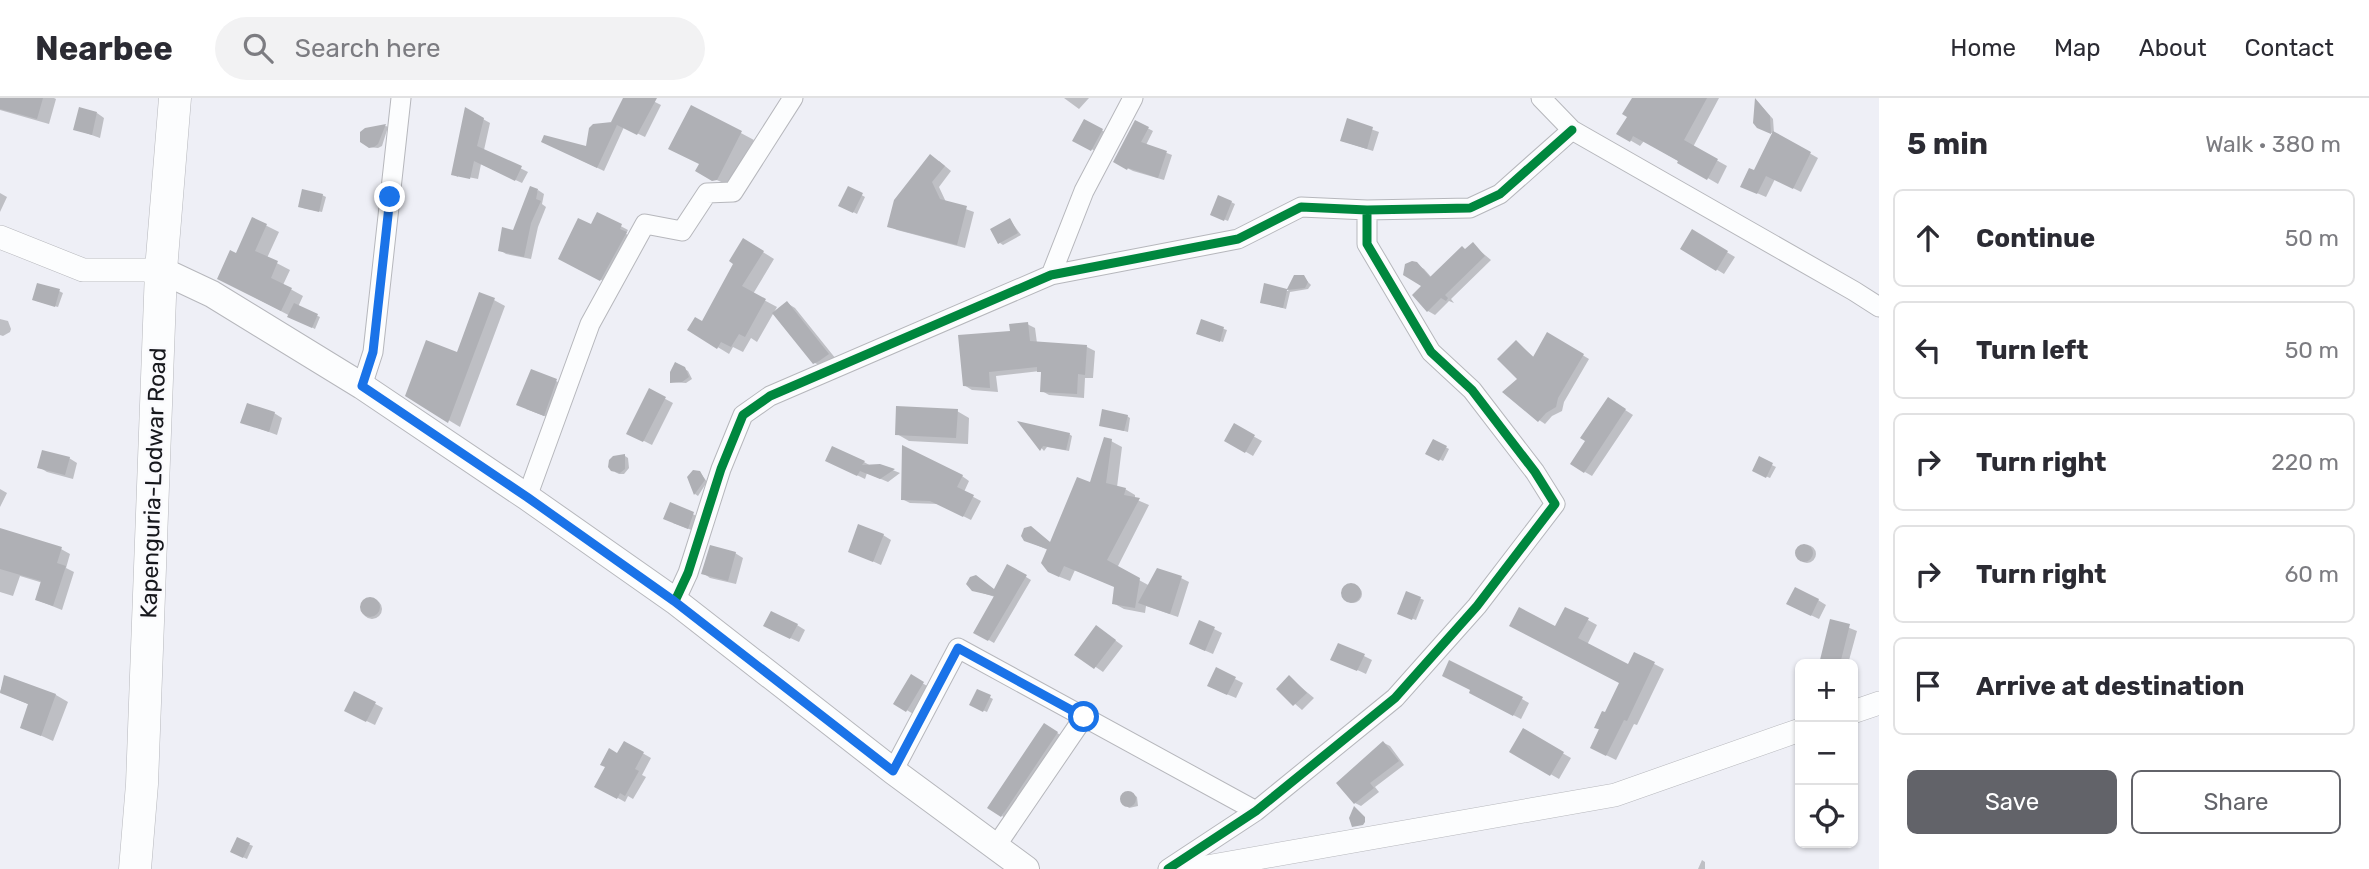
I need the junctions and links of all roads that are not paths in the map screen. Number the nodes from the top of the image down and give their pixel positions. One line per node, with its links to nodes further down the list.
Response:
1 (175, 98): 9 (highway, Kapenguria-Lodwar Road)
2 (401, 98): 12 (street)
3 (793, 98): 13 (street)
4 (1133, 98): 10 (street)
5 (1541, 98): 6 (street)
6 (1572, 130): 7 (street); 11 (street)
7 (1367, 210): 10 (street); 20 (street)
8 (0, 237): 9 (street)
9 (162, 270): 12 (main road); 22 (highway, Kapenguria-Lodwar Road)
10 (1051, 275): 14 (street)
11 (1879, 307)
12 (362, 386): 13 (main road)
13 (527, 497): 14 (main road)
14 (674, 601): 19 (main road)
15 (1879, 703): 16 (street)
16 (1858, 710)
17 (1084, 717): 19 (street); 20 (street); 21 (street)
18 (1795, 732): 25 (street)
19 (893, 771): 21 (main road)
20 (1256, 811): 24 (street)
21 (996, 846): 23 (main road)
22 (135, 869)
23 (1026, 869)
24 (1168, 869)
25 (1195, 869)

